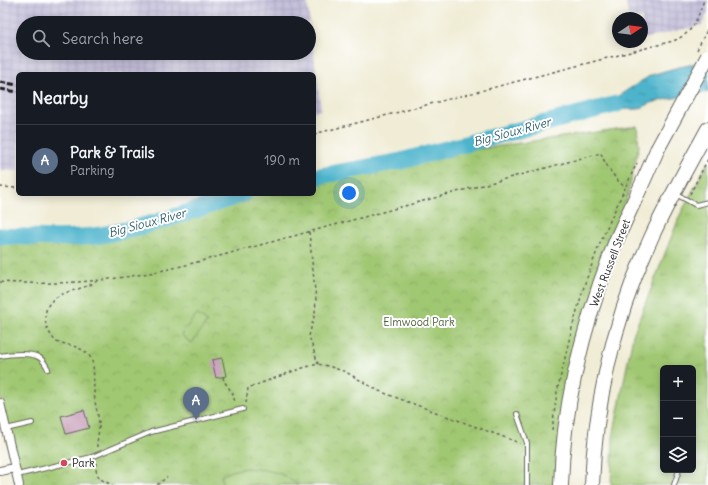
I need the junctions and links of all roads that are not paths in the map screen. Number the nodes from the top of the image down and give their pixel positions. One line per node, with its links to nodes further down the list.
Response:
1 (708, 56): 17 (highway, West Russell Street, bridge)
2 (705, 134): 3 (highway)
3 (674, 193): 4 (lane); 18 (highway)
4 (708, 202)
5 (0, 356): 6 (lane)
6 (48, 368)
7 (0, 403): 11 (street)
8 (243, 409): 13 (lane)
9 (517, 414): 16 (lane)
10 (32, 423): 11 (lane)
11 (6, 429): 13 (street)
12 (0, 471): 13 (street)
13 (16, 472): 15 (street)
14 (678, 473): 19 (lane)
15 (19, 485)
16 (527, 485)
17 (561, 485)
18 (592, 485)
19 (674, 485)

